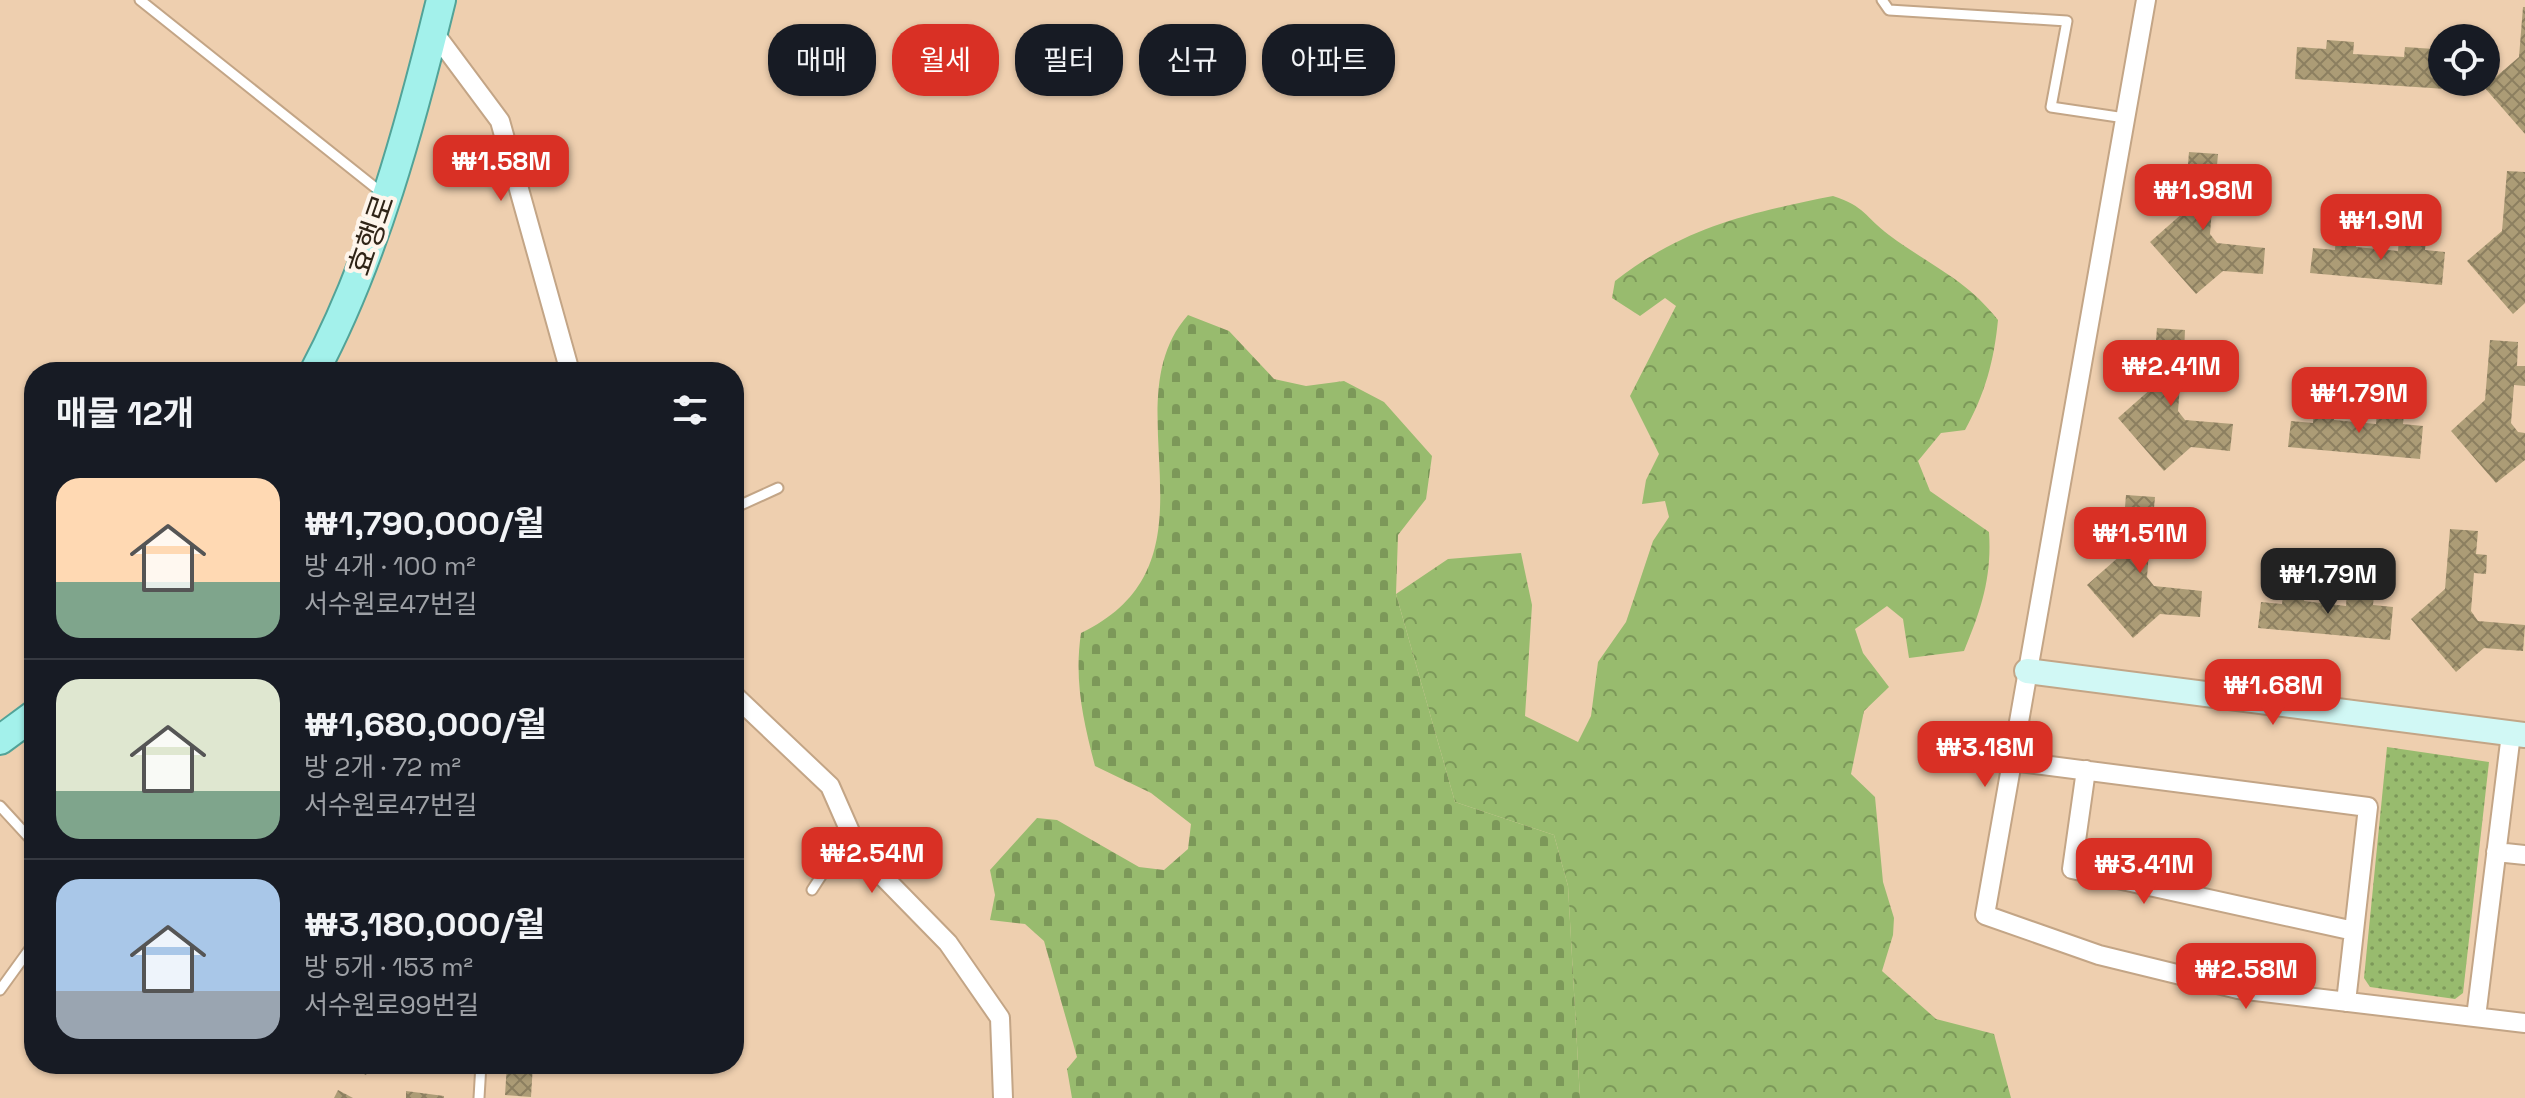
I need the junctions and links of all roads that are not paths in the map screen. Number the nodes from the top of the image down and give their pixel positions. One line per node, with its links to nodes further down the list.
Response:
1 (140, 0): 7 (lane)
2 (441, 0): 5 (main road, 효행로)
3 (1882, 0): 6 (lane)
4 (2146, 0): 6 (street)
5 (433, 31): 7 (main road, 효행로); 9 (street)
6 (2125, 118): 12 (street)
7 (385, 195): 8 (main road, 효행로)
8 (319, 362)
9 (567, 362)
10 (778, 488): 11 (lane)
11 (744, 503)
12 (2027, 671): 15 (street); 17 (street)
13 (744, 704): 19 (street)
14 (24, 722): 16 (main road)
15 (2518, 734): 22 (street)
16 (0, 740)
17 (2012, 761): 18 (street); 28 (street)
18 (2086, 770): 25 (street); 25 (street)
19 (830, 786): 24 (lane); 33 (street)
20 (0, 806): 21 (lane)
21 (24, 832)
22 (2496, 852): 23 (street); 29 (street)
23 (2525, 855)
24 (812, 890)
25 (2354, 931): 28 (street)
26 (24, 957): 27 (lane)
27 (0, 990)
28 (2346, 1002): 29 (street)
29 (2476, 1017): 30 (street)
30 (2525, 1023)
31 (480, 1074): 32 (lane)
32 (479, 1098)
33 (1003, 1098)

